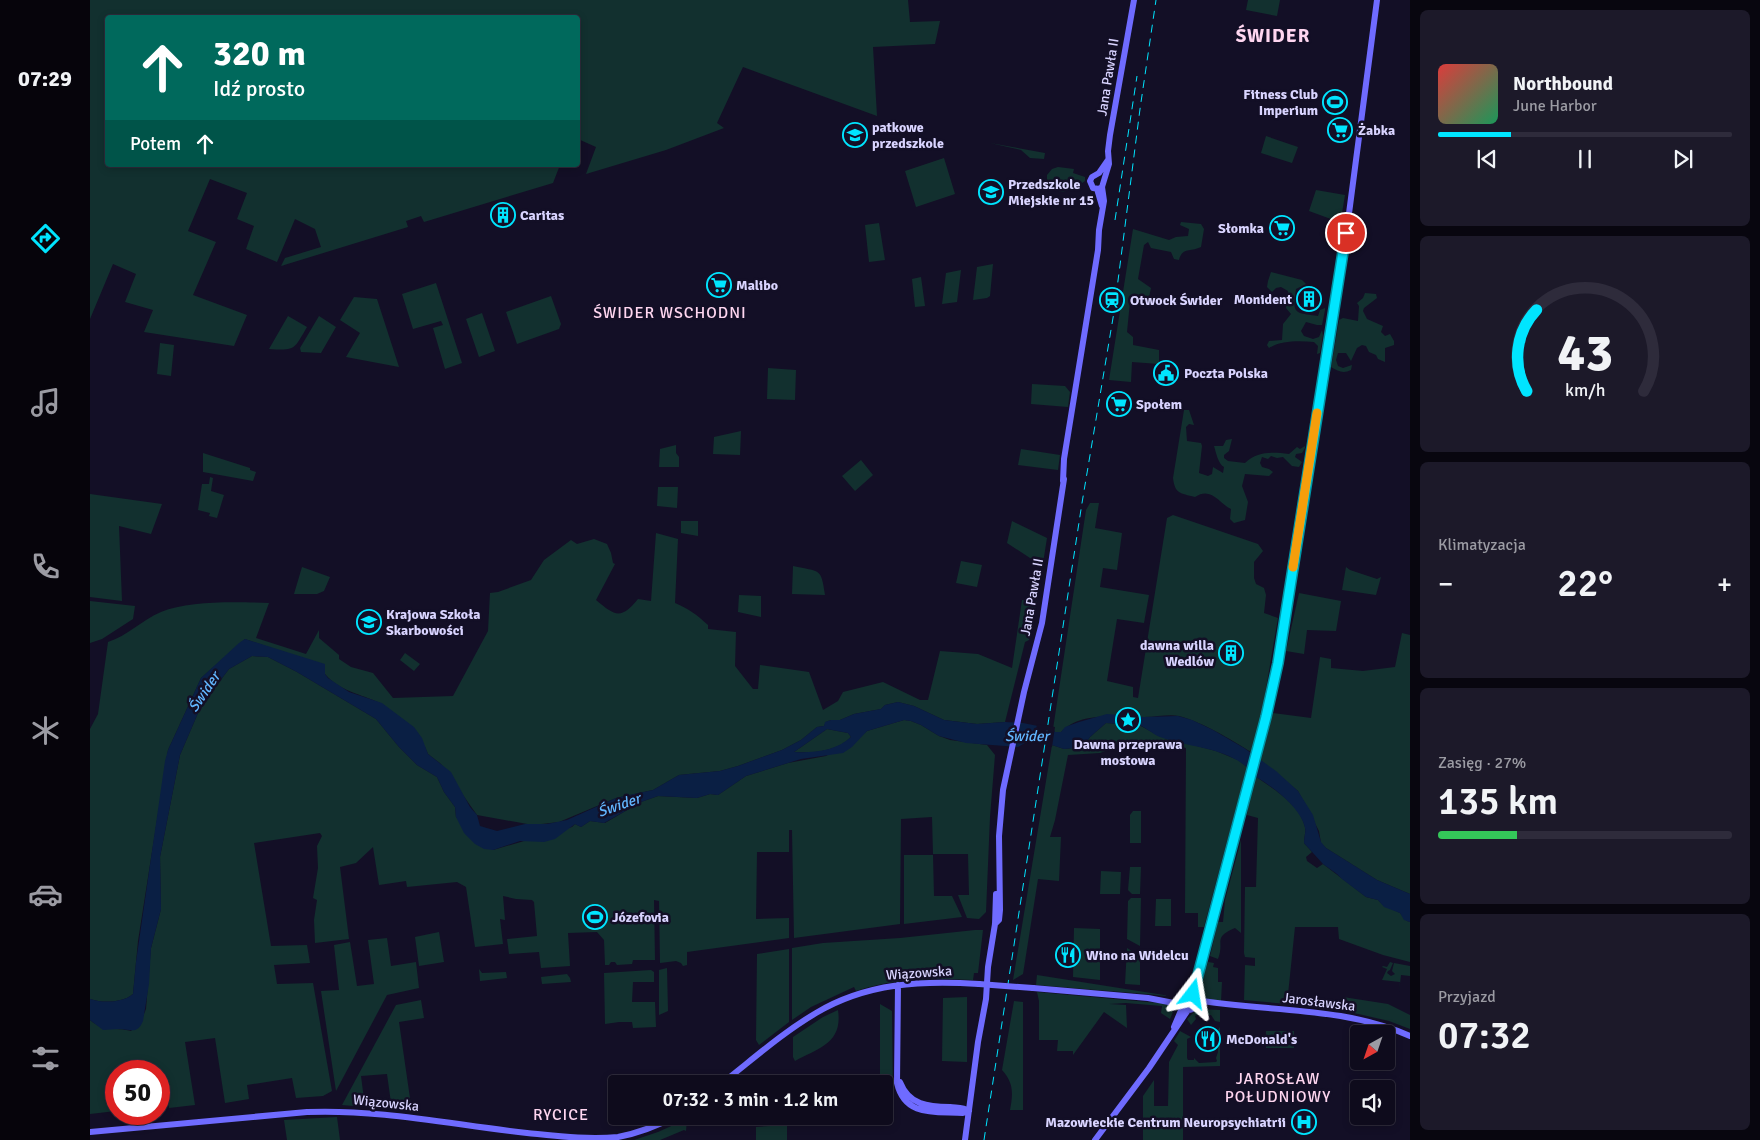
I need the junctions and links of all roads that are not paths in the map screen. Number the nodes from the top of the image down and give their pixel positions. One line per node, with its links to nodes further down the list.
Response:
1 (1134, 0): 3 (main road, Jana Pawła II)
2 (1377, 0): 7 (main road)
3 (1108, 159): 4 (main road, Jana Pawła II); 5 (main road, Jana Pawła II)
4 (1096, 176): 5 (main road); 5 (main road)
5 (1101, 185): 11 (main road, Jana Pawła II)
6 (898, 985): 8 (main road, Wiązowska, bridge); 10 (main road, Wiązowska); 11 (main road)
7 (1193, 998): 8 (main road); 8 (main road); 9 (main road, Jarosławska)
8 (1182, 1005): 15 (main road)
9 (1410, 1036)
10 (733, 1075)
11 (969, 1111): 14 (main road, Jana Pawła II)
12 (656, 1125): 13 (main road, Wiązowska)
13 (90, 1132)
14 (965, 1140)
15 (1095, 1140)

